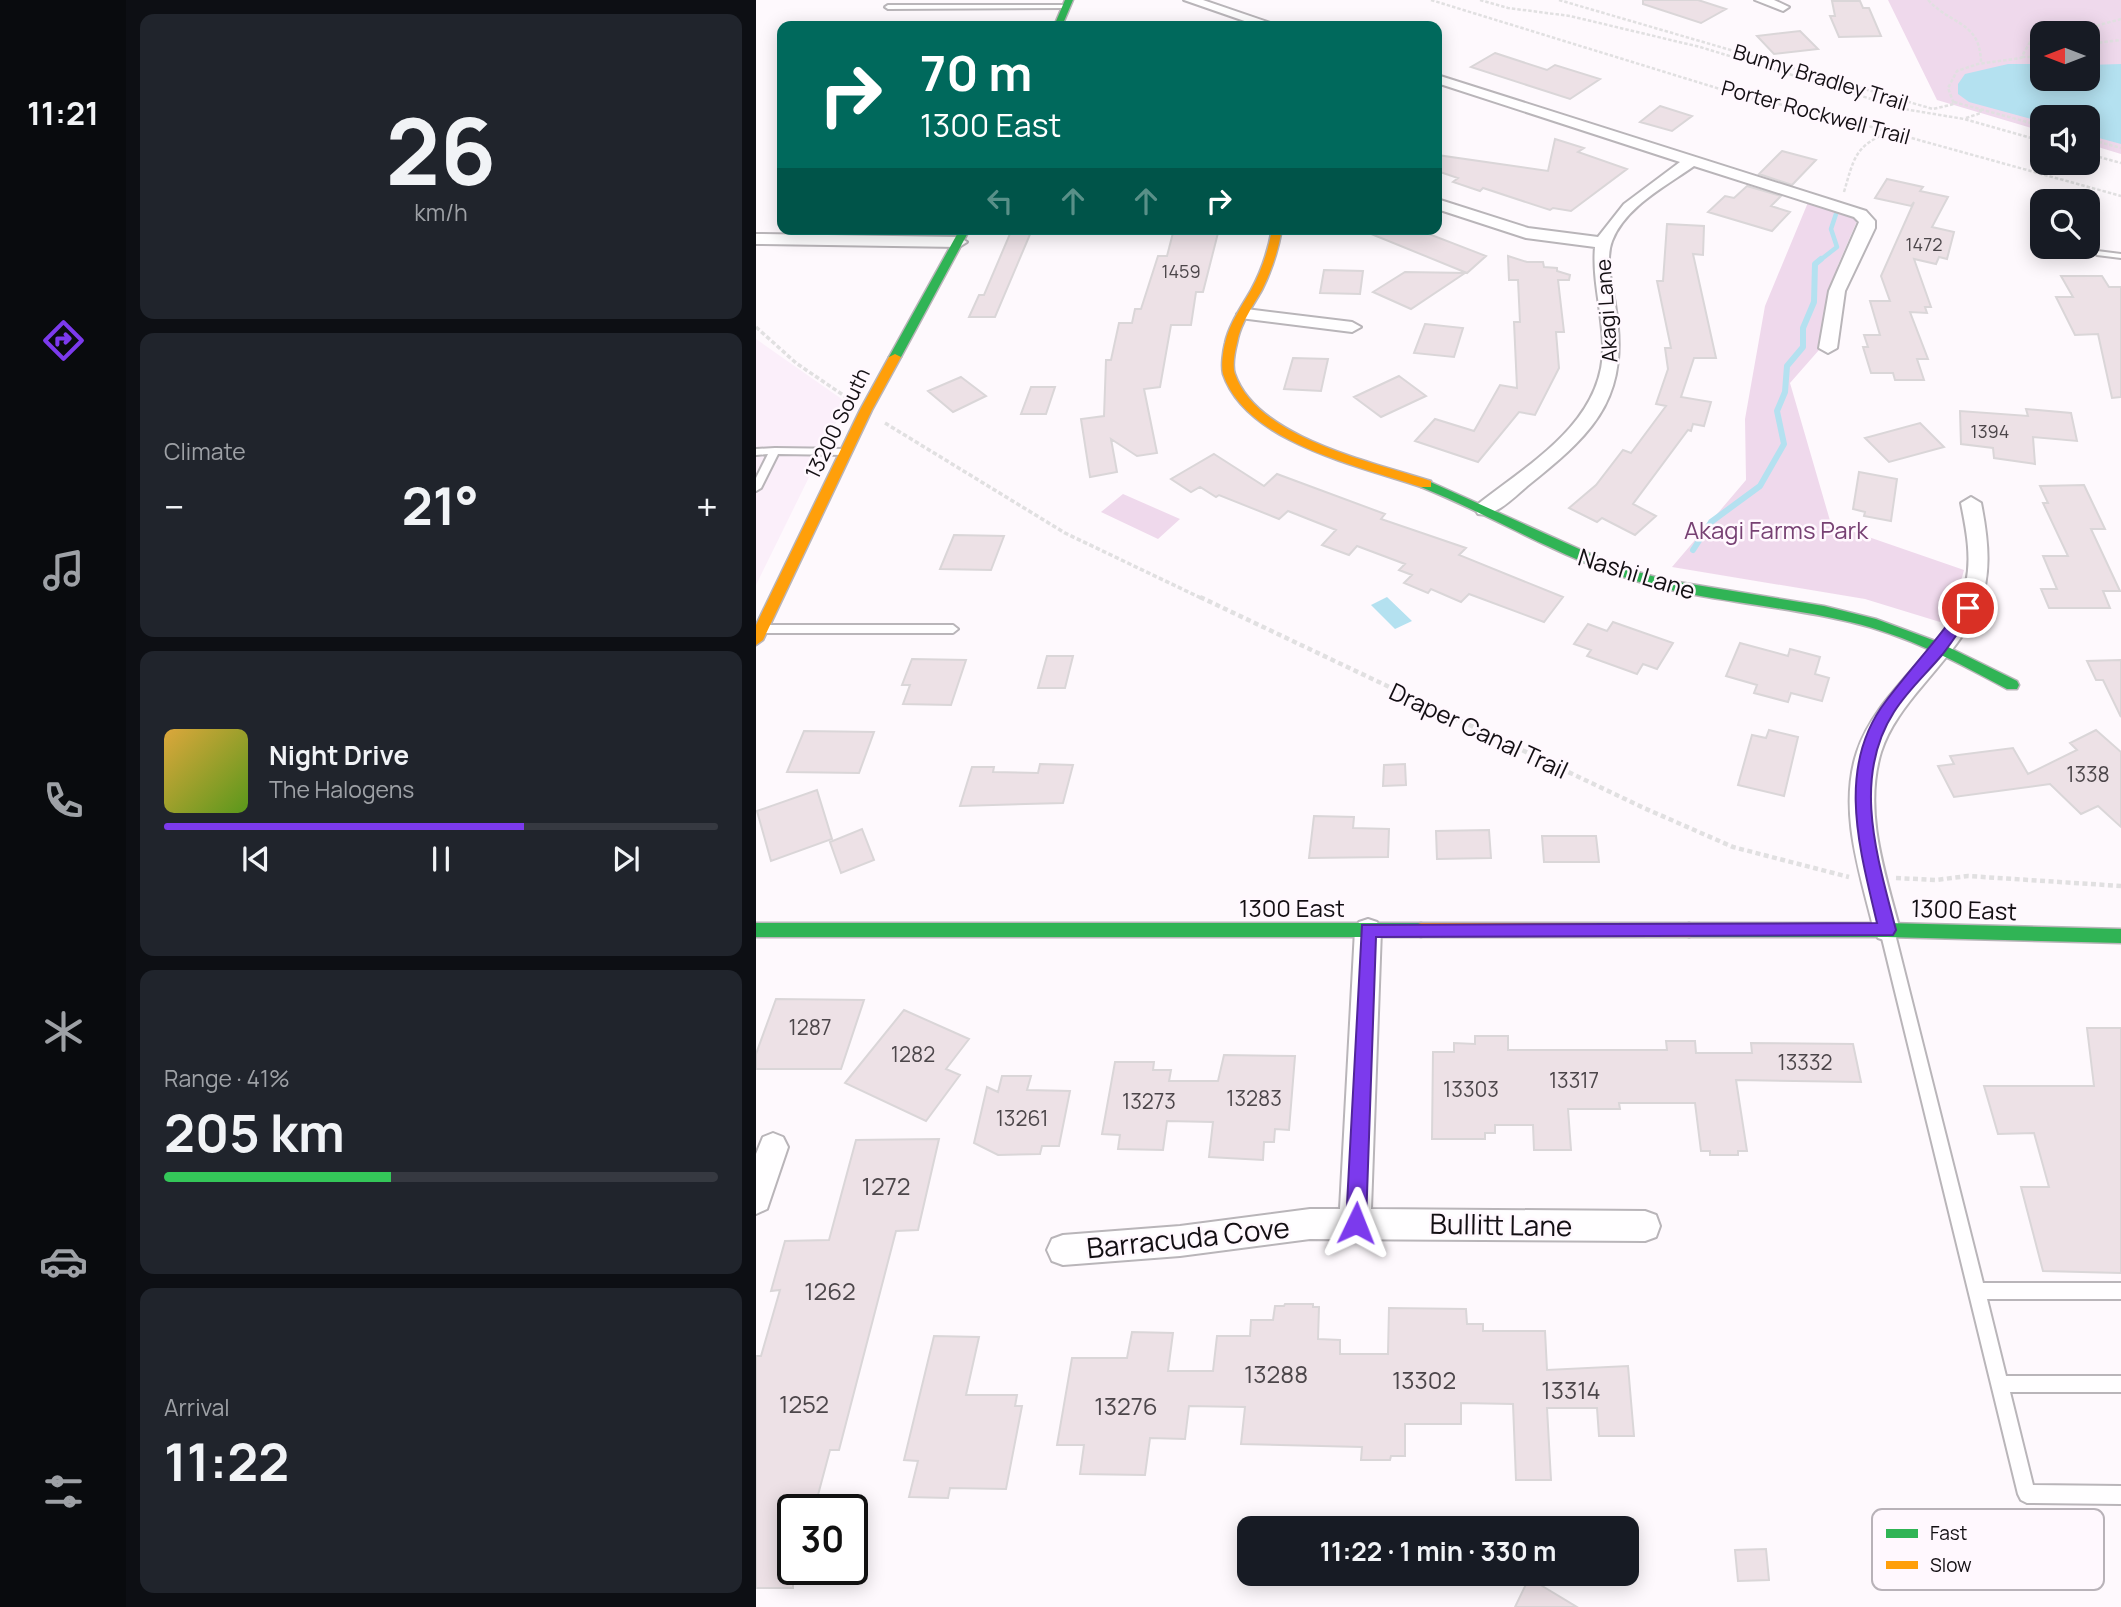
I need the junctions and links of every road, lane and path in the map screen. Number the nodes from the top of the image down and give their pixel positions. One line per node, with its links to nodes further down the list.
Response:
1 (1189, 0): 12 (street)
2 (1431, 0): 25 (path, Porter Rockwell Trail)
3 (1480, 0): 23 (path)
4 (1559, 0): 21 (path, Bunny Bradley Trail)
5 (1761, 0): 9 (street)
6 (1928, 0): 19 (path)
7 (1068, 4): 8 (lane); 11 (street)
8 (888, 7)
9 (1783, 7)
10 (2121, 19): 13 (path)
11 (1060, 21)
12 (1256, 21)
13 (2100, 25)
14 (2121, 40): 16 (path)
15 (2030, 42): 17 (path)
16 (2100, 43)
17 (2021, 58): 18 (path, Bunny Bradley Trail); 19 (path, Bunny Bradley Trail)
18 (2030, 58)
19 (1981, 64): 21 (path, Bunny Bradley Trail)
20 (1442, 81): 30 (street)
21 (1954, 102): 22 (path)
22 (1980, 109): 23 (path); 24 (path)
23 (1961, 118): 26 (path)
24 (2030, 123)
25 (1892, 132): 32 (path, Porter Rockwell Trail); 34 (path)
26 (2030, 138)
27 (2100, 142): 28 (path)
28 (2121, 148)
29 (2100, 157): 31 (path)
30 (1692, 160): 34 (street); 38 (street, Akagi Lane)
31 (2121, 163)
32 (2121, 195)
33 (1442, 206): 38 (street)
34 (1840, 207): 44 (street)
35 (1276, 235): 41 (street, Nashi Lane)
36 (962, 236): 37 (street); 49 (street, 13200 South)
37 (756, 239)
38 (1603, 243): 52 (street, Akagi Lane)
39 (2100, 253): 40 (lane)
40 (2121, 256)
41 (1246, 314): 43 (street); 52 (street, Nashi Lane)
42 (756, 327): 45 (path)
43 (1352, 327)
44 (1828, 348)
45 (848, 398)
46 (883, 422): 57 (path, Draper Canal Trail)
47 (775, 451): 48 (lane); 49 (lane); 50 (lane)
48 (756, 452)
49 (846, 452): 54 (street, 13200 South)
50 (756, 488)
51 (1971, 503): 55 (street)
52 (1485, 509): 55 (street, Nashi Lane)
53 (953, 629): 54 (lane)
54 (759, 634)
55 (1939, 648): 56 (street, Nashi Lane); 57 (street)
56 (2012, 685)
57 (1874, 878): 58 (path, Draper Canal Trail); 61 (street)
58 (2121, 886)
59 (756, 930): 60 (street, 1300 East)
60 (1368, 930): 61 (street, 1300 East); 65 (street)
61 (1887, 930): 62 (street, 1300 East); 68 (lane)
62 (2121, 936)
63 (773, 1147): 64 (street)
64 (756, 1199)
65 (1356, 1223): 66 (street, Bullitt Lane); 67 (street, Barracuda Cove)
66 (1645, 1226)
67 (1063, 1250)
68 (1976, 1291): 69 (lane); 70 (lane)
69 (2121, 1291)
70 (1999, 1384): 71 (lane); 72 (lane)
71 (2121, 1384)
72 (2121, 1495)

